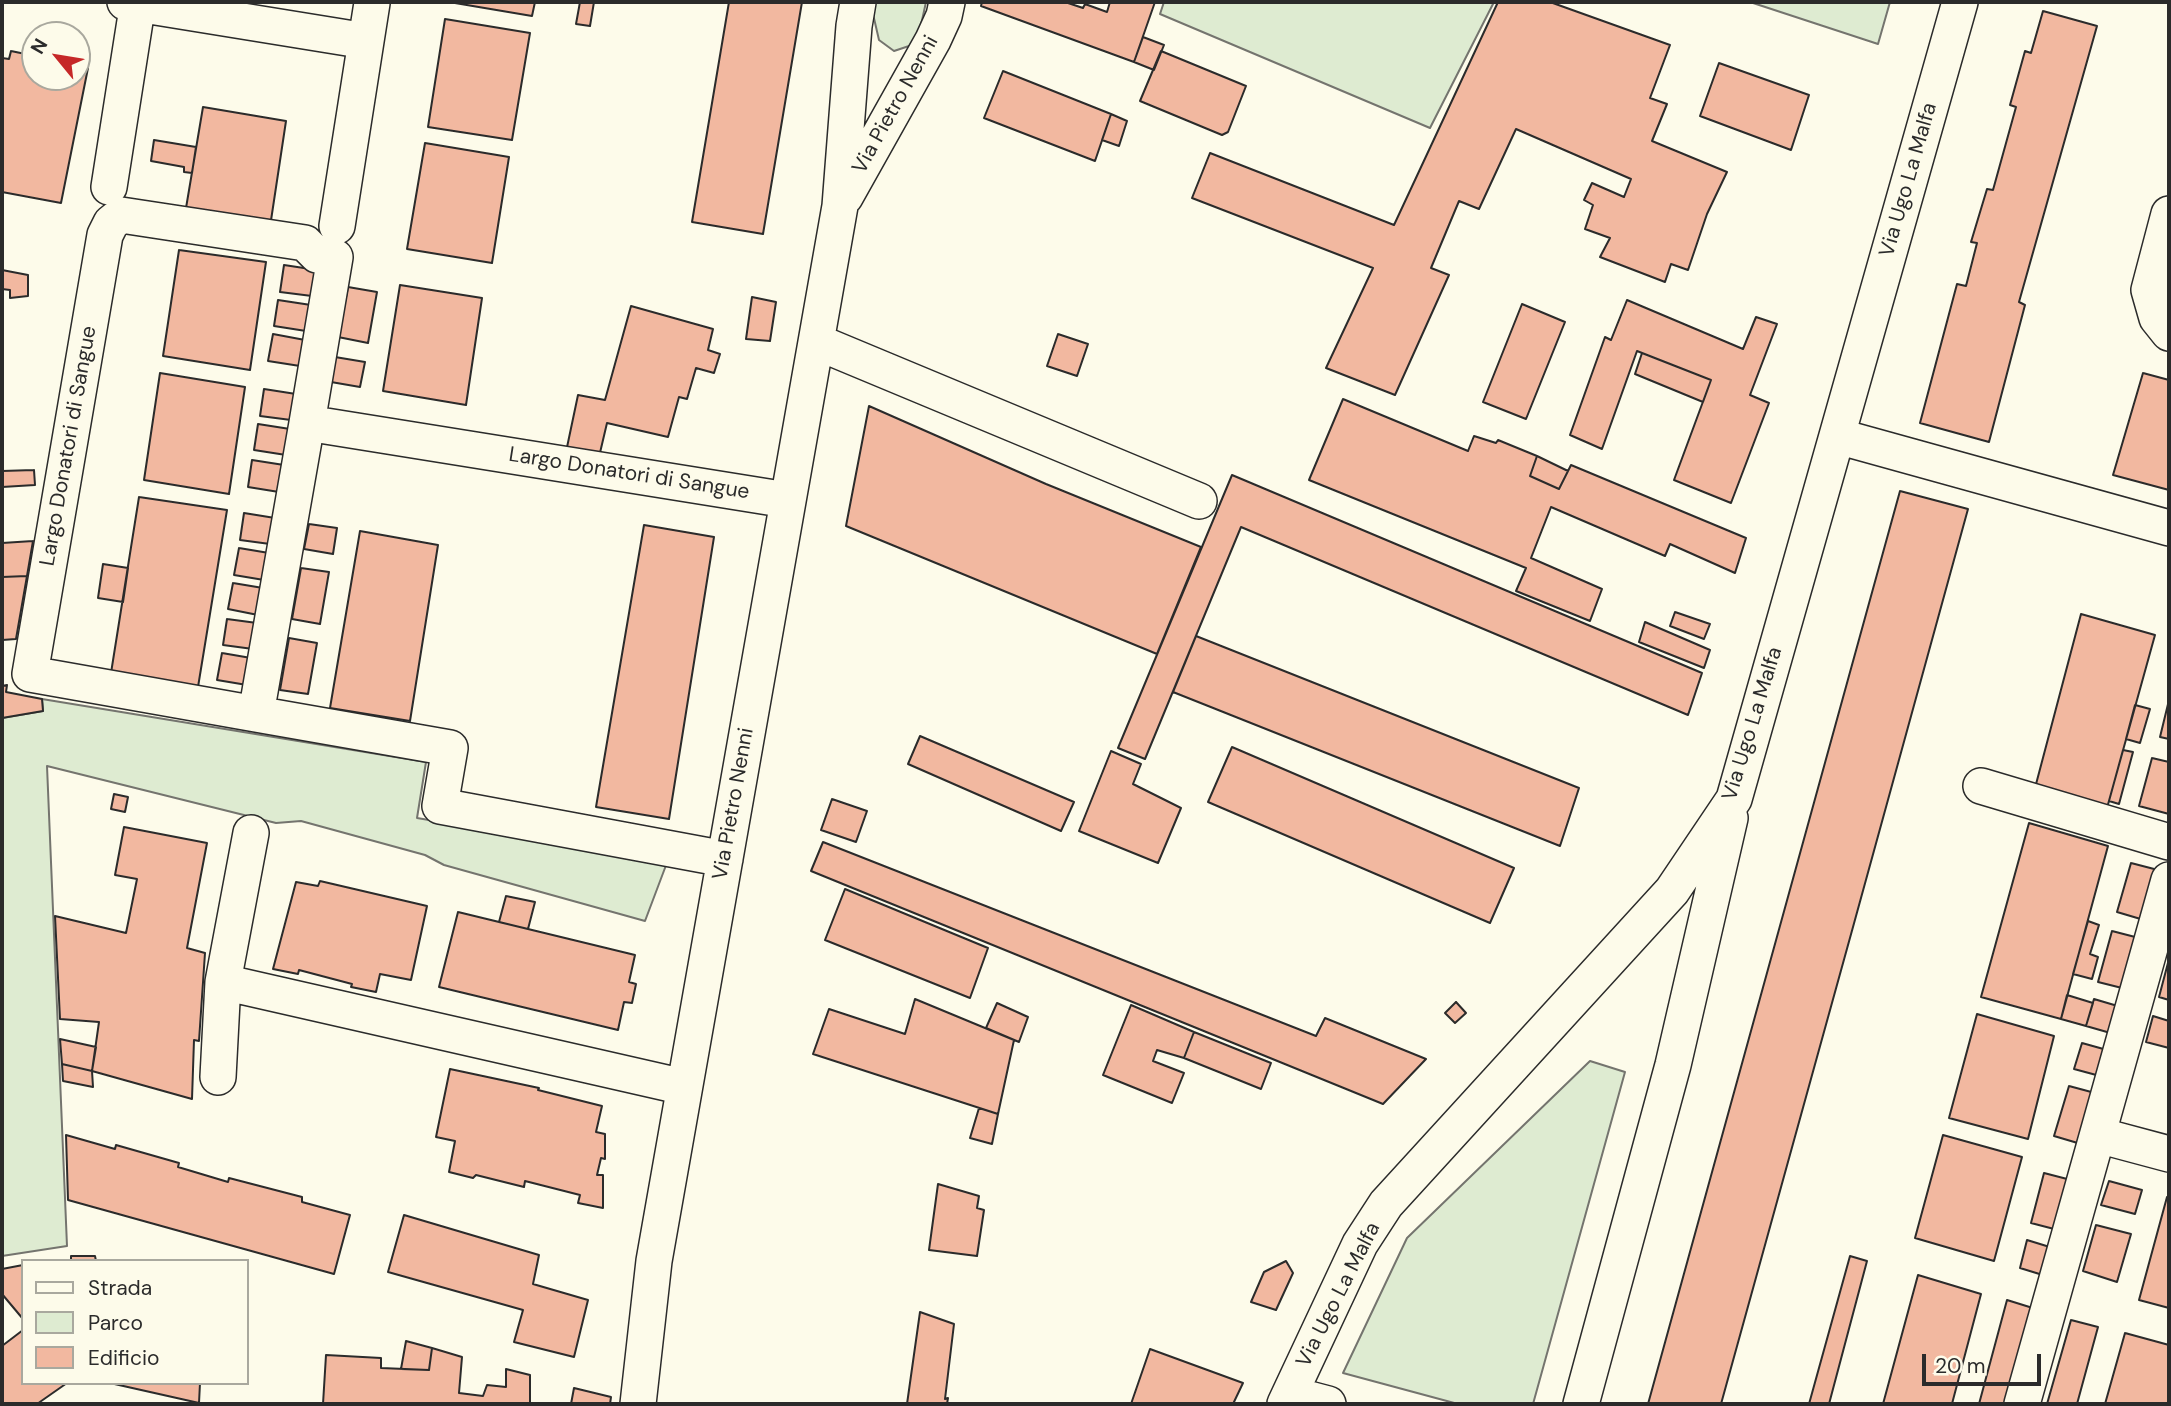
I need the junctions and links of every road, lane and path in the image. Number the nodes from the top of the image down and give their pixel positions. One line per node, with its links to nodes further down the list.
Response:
1 (858, 2): 8 (street, Via Pietro Nenni)
2 (947, 2): 8 (street, Via Pietro Nenni)
3 (1960, 2): 14 (street, Via Ugo La Malfa)
4 (134, 3): 6 (street); 7 (street)
5 (372, 4): 6 (street)
6 (366, 41): 10 (street)
7 (110, 187)
8 (840, 206): 12 (street, Via Pietro Nenni)
9 (2169, 214): 11 (street)
10 (336, 242): 13 (street); 18 (street, Largo Donatori di Sangue)
11 (2169, 333)
12 (817, 342): 15 (street, Via Pietro Nenni); 16 (street)
13 (307, 423): 15 (street, Largo Donatori di Sangue); 18 (street)
14 (1837, 436): 17 (street); 20 (street, Via Ugo La Malfa)
15 (787, 500): 23 (street, Via Pietro Nenni)
16 (1199, 501)
17 (2169, 528)
18 (256, 714): 23 (street, Largo Donatori di Sangue)
19 (1981, 786): 22 (street)
20 (1734, 799): 30 (street, Via Ugo La Malfa); 33 (street)
21 (251, 833): 25 (street)
22 (2169, 842)
23 (725, 859): 27 (street, Via Pietro Nenni)
24 (2169, 880): 28 (street)
25 (223, 982): 26 (street); 27 (street)
26 (218, 1077)
27 (684, 1087): 31 (street, Via Pietro Nenni)
28 (2098, 1135): 29 (street); 34 (street)
29 (2169, 1154)
30 (1288, 1399): 32 (street)
31 (638, 1404)
32 (1328, 1404)
33 (1581, 1404)
34 (2022, 1404)

